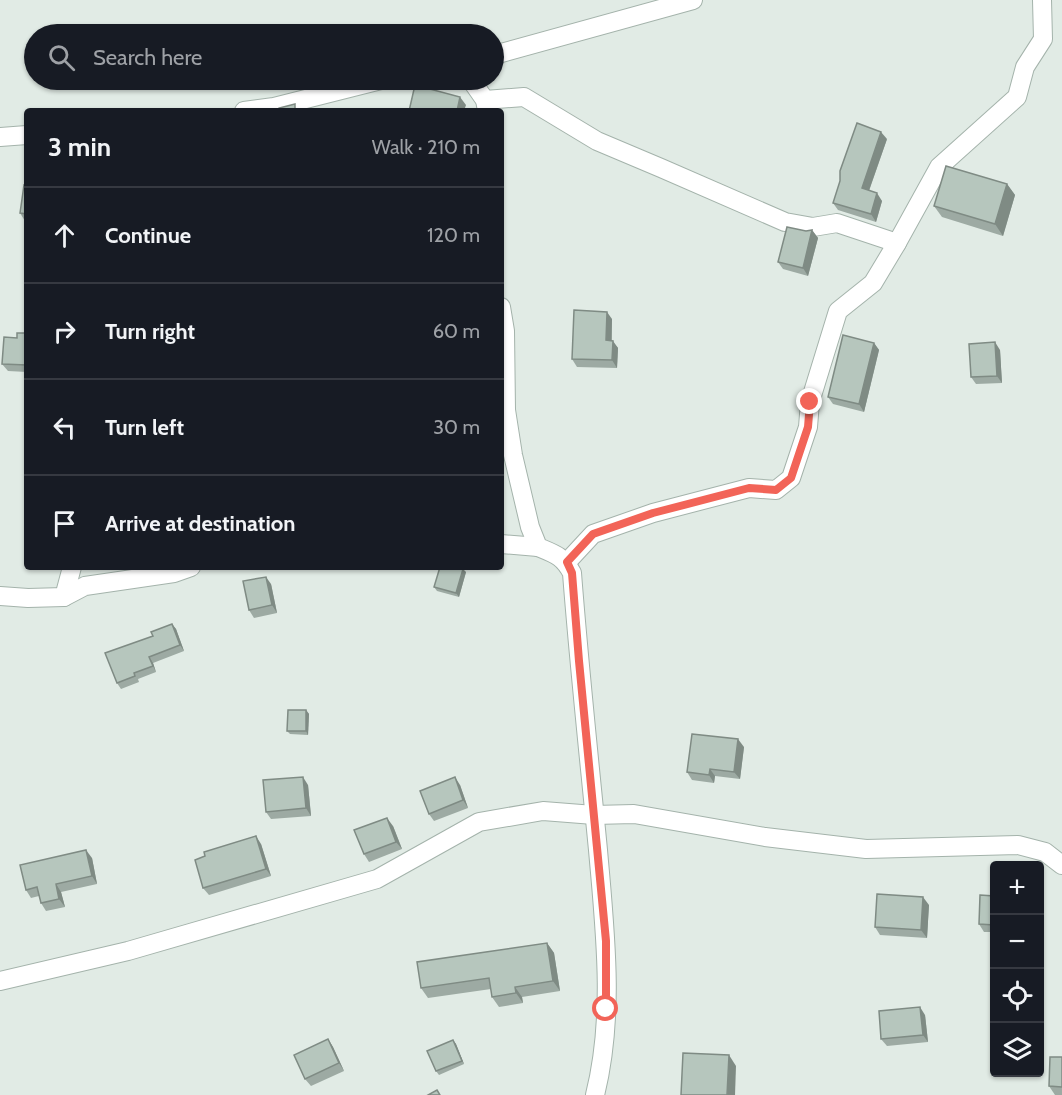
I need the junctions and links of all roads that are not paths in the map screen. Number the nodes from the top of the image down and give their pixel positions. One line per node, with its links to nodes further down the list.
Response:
1 (693, 0): 3 (street)
2 (1042, 0): 10 (street)
3 (504, 52)
4 (341, 90): 7 (street)
5 (477, 90): 6 (street)
6 (486, 105): 10 (street)
7 (266, 108)
8 (24, 135): 9 (street)
9 (0, 137)
10 (897, 243): 16 (street)
11 (504, 325): 12 (street)
12 (504, 352)
13 (504, 386): 15 (street)
14 (504, 544): 15 (street)
15 (538, 547): 16 (street)
16 (567, 562): 21 (street)
17 (71, 570): 20 (street)
18 (183, 570): 20 (street)
19 (0, 596): 20 (street)
20 (64, 597)
21 (594, 815): 22 (street); 23 (street); 24 (street)
22 (1062, 865)
23 (0, 981)
24 (595, 1095)

